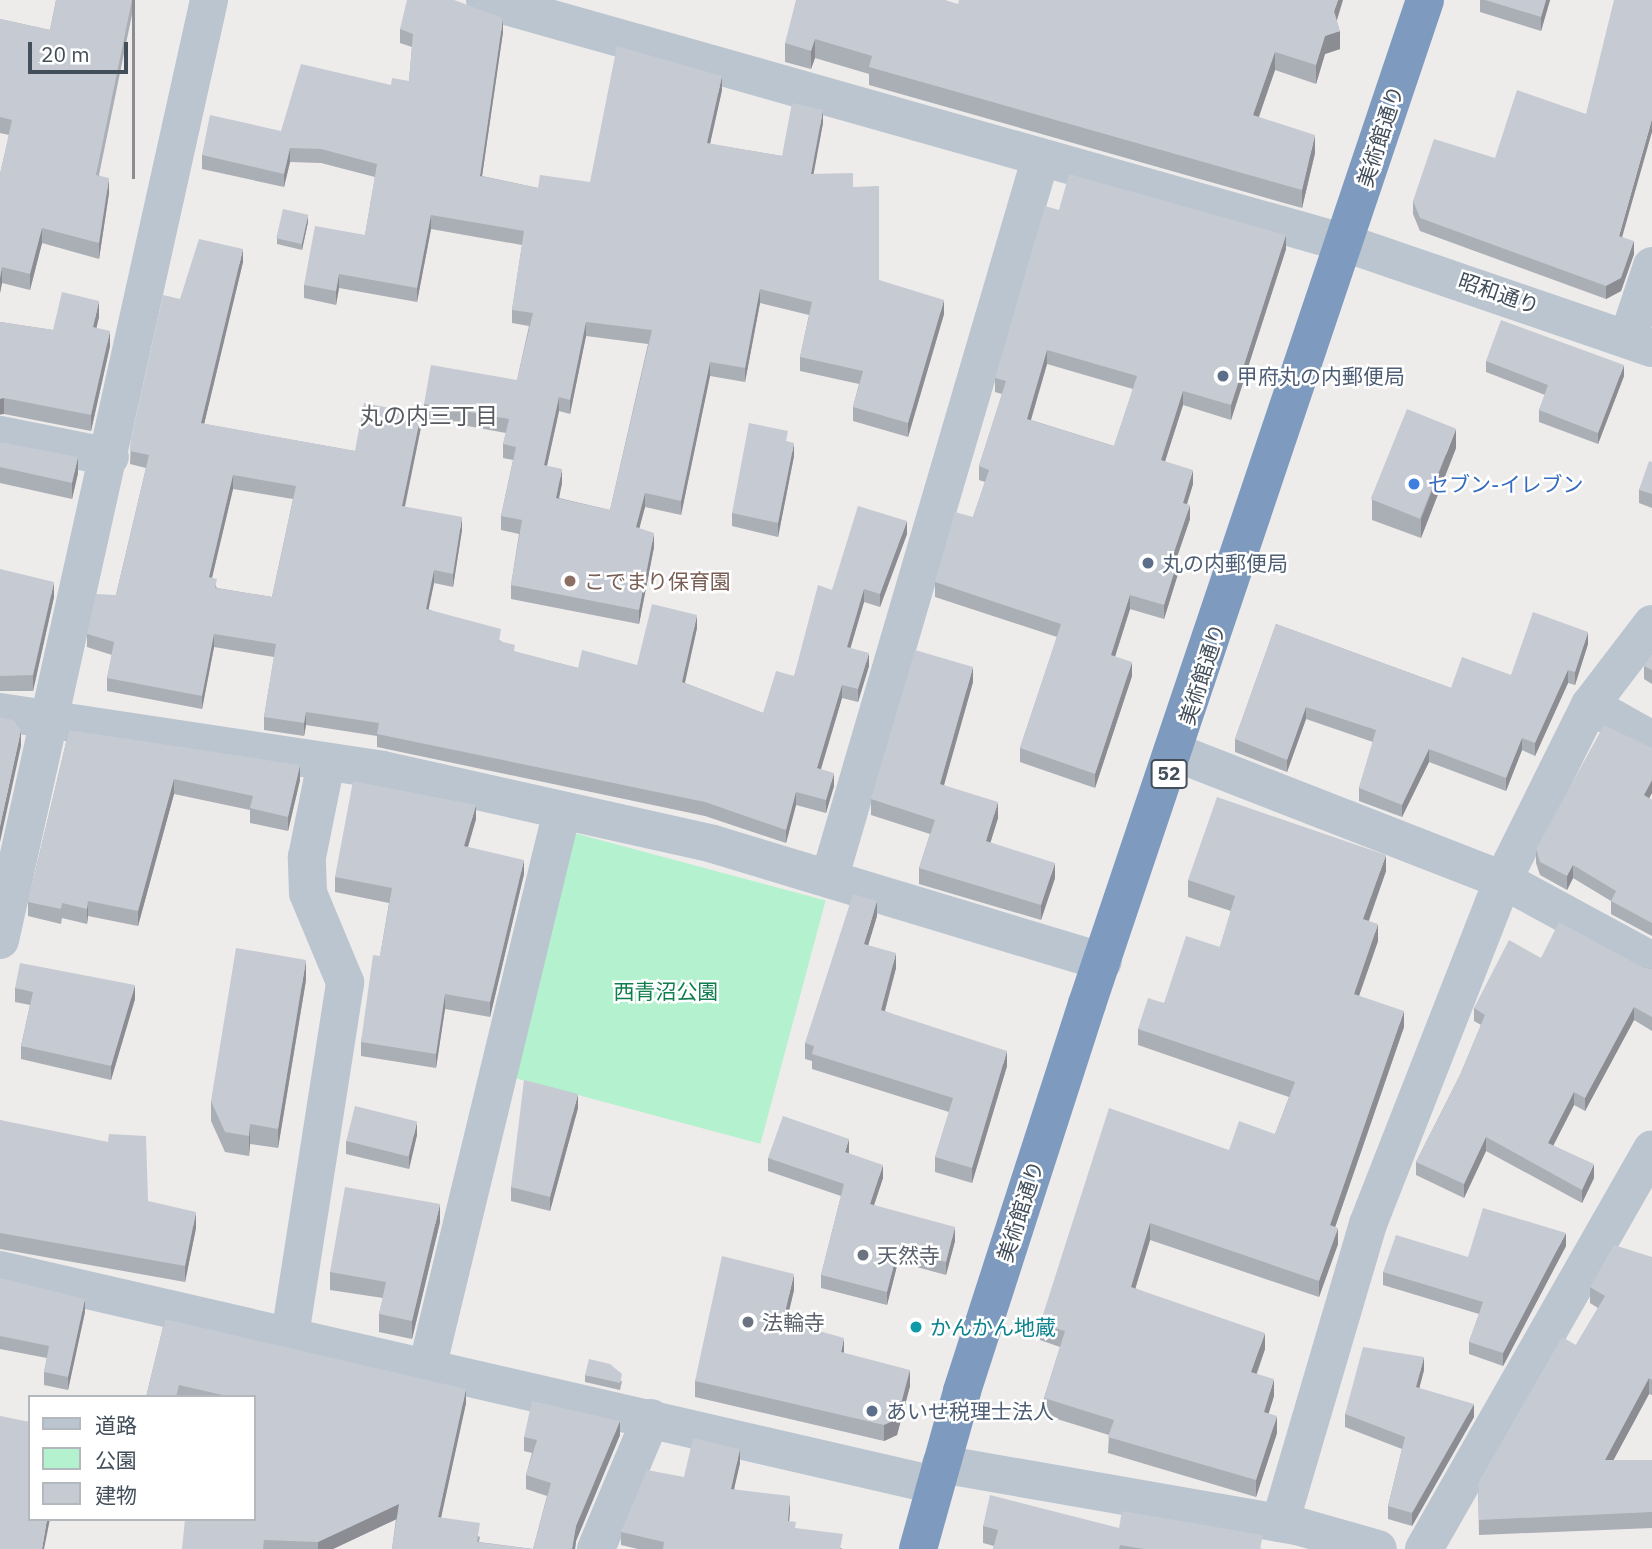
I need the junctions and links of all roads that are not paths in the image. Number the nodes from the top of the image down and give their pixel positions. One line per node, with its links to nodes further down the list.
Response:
1 (209, 0): 9 (street)
2 (485, 0): 4 (street, 昭和通り)
3 (1425, 0): 5 (highway, 美術館通り / 52)
4 (1040, 160): 5 (street, 昭和通り); 18 (street)
5 (1345, 243): 7 (street, 昭和通り); 15 (highway, 美術館通り / 52)
6 (1652, 266): 7 (street)
7 (1640, 343)
8 (0, 435): 9 (street)
9 (110, 457): 13 (street)
10 (1652, 624): 11 (street)
11 (1590, 705): 14 (street); 19 (street)
12 (0, 712): 13 (street)
13 (50, 720): 16 (street); 20 (street)
14 (1652, 740)
15 (1177, 753): 19 (street); 22 (highway, 美術館通り / 52)
16 (326, 764): 17 (street); 25 (street)
17 (562, 811): 18 (street); 26 (street)
18 (830, 876): 22 (street)
19 (1503, 880): 21 (street); 29 (street)
20 (1, 934)
21 (1652, 961)
22 (1103, 962): 28 (highway, 美術館通り / 52)
23 (1652, 1150): 33 (street)
24 (0, 1270): 25 (street)
25 (290, 1335): 26 (street)
26 (427, 1368): 27 (street)
27 (651, 1418): 28 (street); 30 (street)
28 (938, 1474): 29 (street); 31 (highway, 美術館通り / 52)
29 (1290, 1533): 32 (street)
30 (596, 1549)
31 (918, 1549)
32 (1378, 1549)
33 (1424, 1549)

